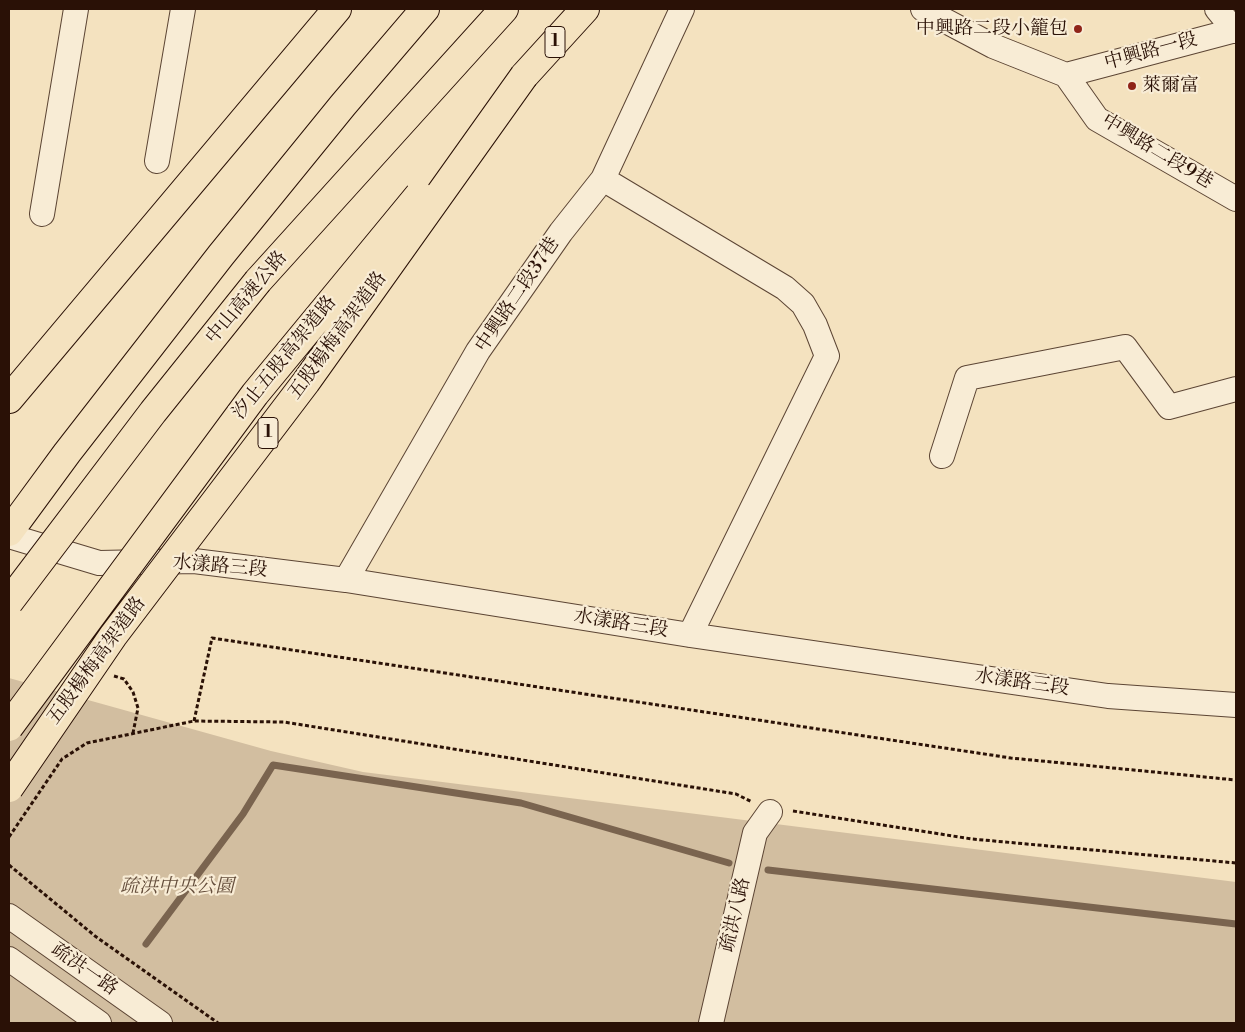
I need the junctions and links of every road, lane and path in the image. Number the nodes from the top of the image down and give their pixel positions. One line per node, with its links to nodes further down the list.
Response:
1 (76, 9): 16 (street)
2 (183, 9): 13 (street)
3 (337, 9): 18 (highway)
4 (425, 9): 20 (highway)
5 (504, 9): 23 (highway, 中山高速公路, bridge)
6 (585, 9): 12 (highway, 汐止五股高架道路 / 1)
7 (682, 9): 14 (street, 中興路二段37巷)
8 (924, 9): 11 (street)
9 (1217, 9): 10 (street)
10 (1236, 30): 11 (street, 中興路一段)
11 (1066, 75): 15 (street, 中興路二段9巷)
12 (524, 76): 28 (highway, 汐止五股高架道路 / 1, bridge); 31 (highway, 五股楊梅高架道路 / 1, bridge)
13 (157, 161)
14 (603, 179): 22 (street, 中興路二段37巷); 24 (street)
15 (1236, 199)
16 (42, 214)
17 (1236, 389): 19 (street)
18 (9, 399)
19 (942, 456)
20 (9, 532)
21 (9, 536): 22 (street, 水漾路三段)
22 (346, 580): 24 (street, 水漾路三段)
23 (9, 602)
24 (690, 635): 26 (street, 水漾路三段)
25 (108, 674): 29 (path)
26 (1236, 705)
27 (194, 721): 29 (path); 30 (path); 32 (path)
28 (9, 727)
29 (133, 734): 33 (path)
30 (1236, 780)
31 (9, 788)
32 (770, 812): 34 (path); 41 (street, 疏洪八路)
33 (9, 837)
34 (1236, 863)
35 (9, 865): 40 (path)
36 (9, 916): 39 (street, 疏洪一路)
37 (9, 959): 38 (street, 疏洪一路)
38 (99, 1023)
39 (160, 1023)
40 (218, 1023)
41 (711, 1023)

